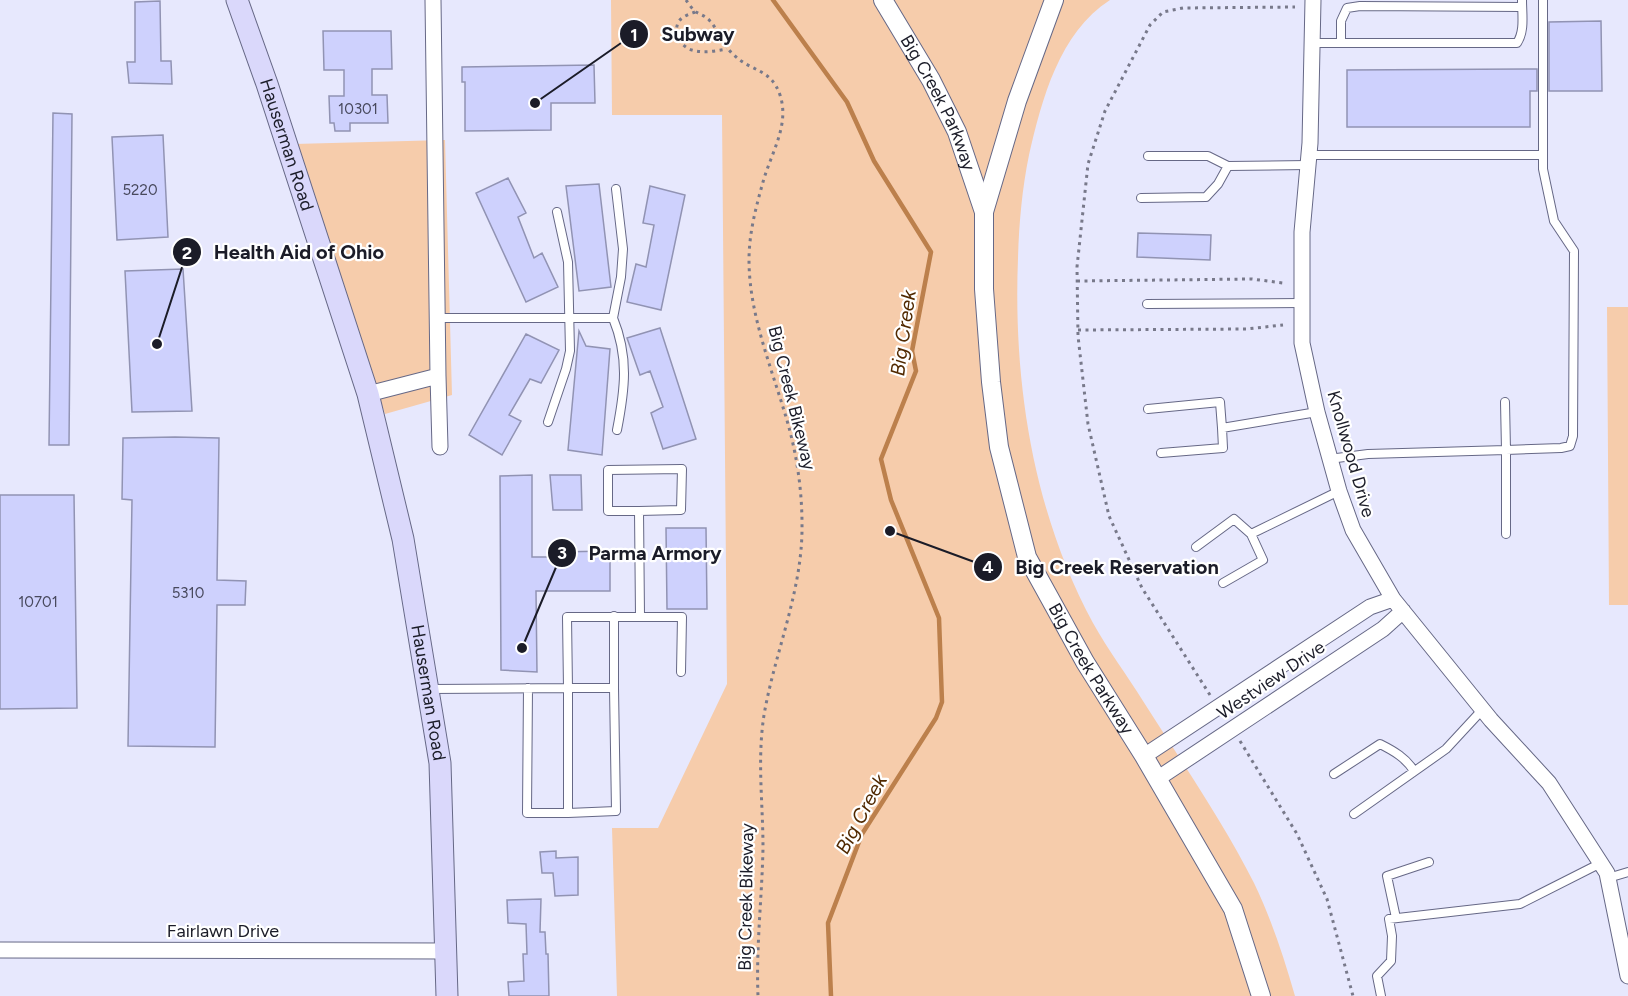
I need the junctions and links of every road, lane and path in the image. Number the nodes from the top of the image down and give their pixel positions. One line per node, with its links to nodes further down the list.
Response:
1 (237, 0): 31 (main road, Hauserman Road)
2 (433, 0): 25 (street)
3 (686, 0): 9 (path, Big Creek Bikeway)
4 (883, 0): 20 (street, Big Creek Parkway)
5 (1054, 0): 20 (street, Big Creek Parkway)
6 (1313, 0): 10 (street, Knollwood Drive)
7 (1543, 0): 13 (lane)
8 (1522, 4): 11 (lane); 11 (lane)
9 (696, 12): 12 (path, Big Creek Bikeway); 12 (path)
10 (1312, 43): 11 (lane); 15 (street, Knollwood Drive)
11 (1341, 43)
12 (728, 49): 76 (path, Big Creek Bikeway)
13 (1543, 155): 15 (lane); 39 (lane)
14 (1148, 156): 16 (lane)
15 (1309, 160): 16 (lane); 23 (street, Knollwood Drive)
16 (1228, 166): 18 (lane)
17 (616, 189): 27 (lane)
18 (1141, 198)
19 (557, 212): 26 (lane)
20 (984, 212): 61 (street, Big Creek Parkway)
21 (1077, 281): 22 (path)
22 (1283, 283)
23 (1302, 303): 24 (lane); 34 (street, Knollwood Drive)
24 (1147, 304)
25 (437, 318): 26 (lane); 30 (street)
26 (570, 318): 27 (lane); 35 (lane)
27 (612, 318): 37 (lane)
28 (1283, 325): 29 (path)
29 (1078, 330)
30 (438, 376): 31 (street); 38 (street)
31 (368, 394): 57 (main road, Hauserman Road)
32 (1505, 402): 39 (lane)
33 (1148, 410): 36 (lane)
34 (1317, 412): 36 (lane); 41 (street, Knollwood Drive)
35 (548, 422)
36 (1222, 428): 40 (lane)
37 (617, 430)
38 (440, 447)
39 (1506, 450): 41 (lane); 45 (lane)
40 (1161, 453)
41 (1329, 459): 42 (street, Knollwood Drive)
42 (1339, 491): 44 (lane); 48 (street, Knollwood Drive)
43 (639, 511): 43 (lane); 50 (lane)
44 (1251, 534): 46 (lane); 47 (lane)
45 (1506, 534)
46 (1196, 547)
47 (1223, 583)
48 (1398, 605): 51 (street, Westview Drive); 52 (street, Westview Drive); 59 (street, Knollwood Drive)
49 (614, 616): 50 (lane); 55 (lane); 56 (lane)
50 (640, 616): 53 (lane)
51 (1308, 648): 52 (street); 58 (street, Westview Drive)
52 (1323, 669): 60 (street, Westview Drive)
53 (681, 672)
54 (528, 688): 55 (lane); 57 (lane); 65 (lane)
55 (568, 688): 56 (lane); 65 (lane)
56 (614, 688): 65 (lane)
57 (429, 689): 73 (main road, Hauserman Road)
58 (1232, 698): 60 (street); 61 (street, Westview Drive)
59 (1483, 710): 62 (lane); 68 (street, Knollwood Drive)
60 (1248, 719): 64 (street, Westview Drive)
61 (1144, 756): 64 (street, Big Creek Parkway)
62 (1414, 771): 63 (lane); 66 (lane)
63 (1334, 774)
64 (1157, 779): 77 (street, Big Creek Parkway)
65 (568, 813)
66 (1354, 814)
67 (1429, 862): 71 (lane)
68 (1601, 863): 70 (street, Knollwood Drive); 71 (lane)
69 (1628, 872): 70 (lane)
70 (1608, 878): 74 (street, Knollwood Drive)
71 (1396, 918): 78 (lane)
72 (0, 950): 73 (street, Fairlawn Drive)
73 (446, 951): 75 (main road, Hauserman Road)
74 (1628, 976)
75 (447, 996)
76 (758, 996)
77 (1262, 996)
78 (1381, 996)

